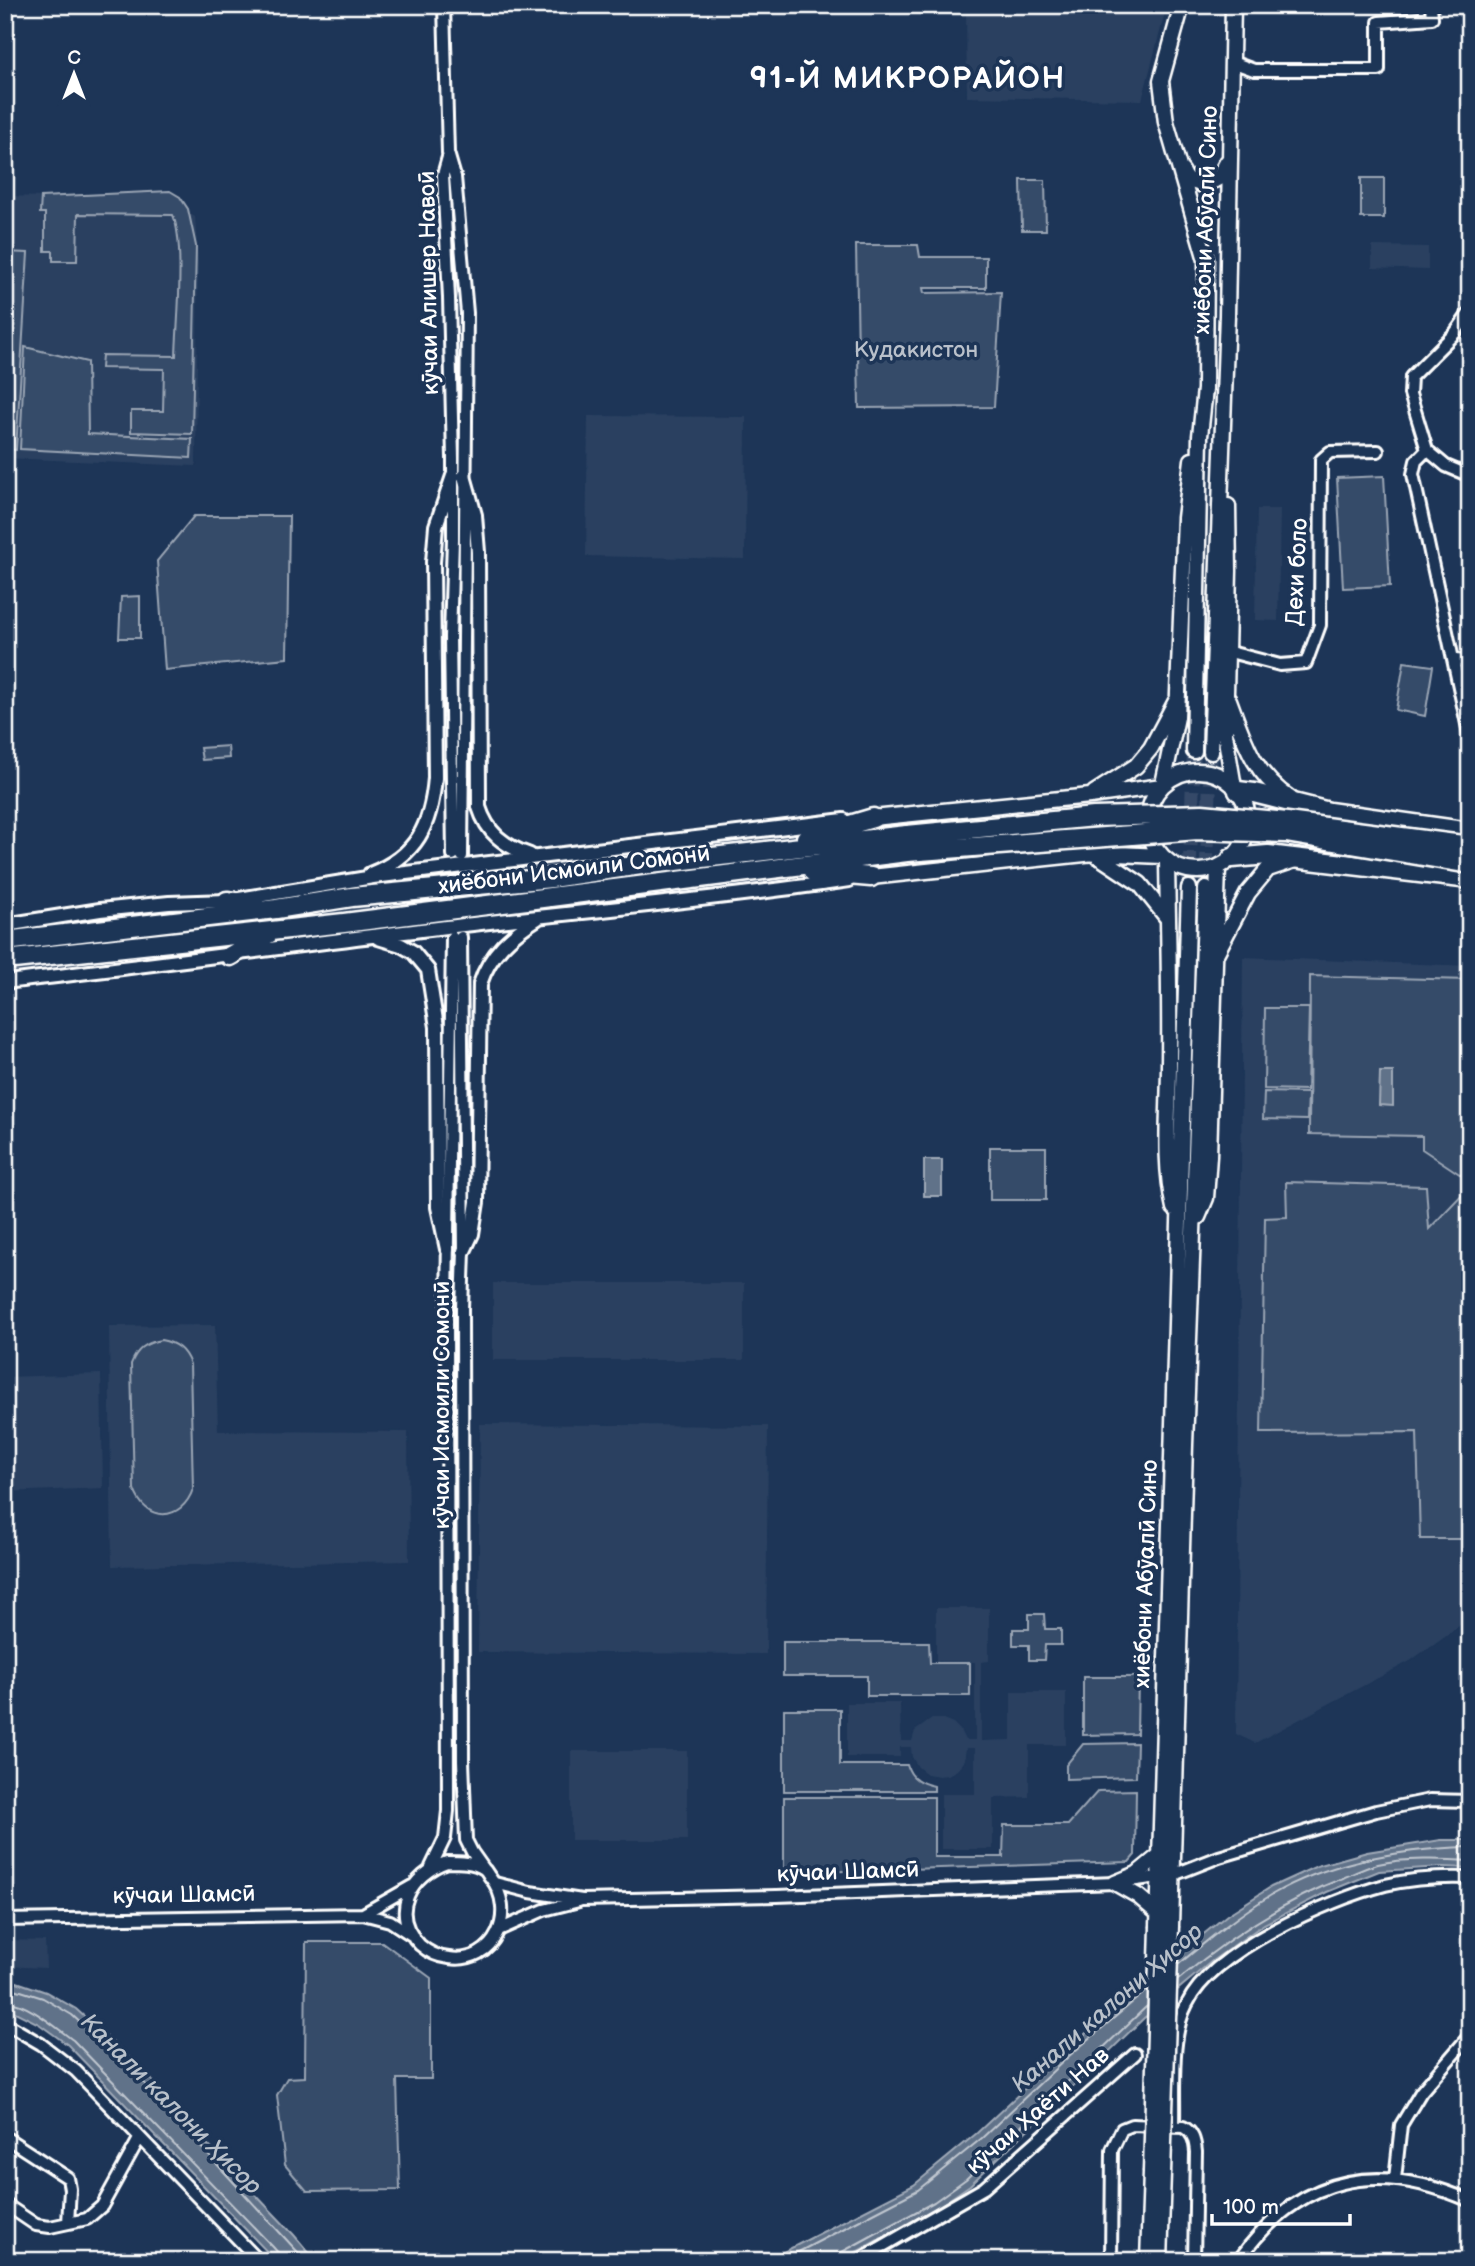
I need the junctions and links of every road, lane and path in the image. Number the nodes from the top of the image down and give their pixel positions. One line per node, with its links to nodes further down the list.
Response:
1 (444, 5): 7 (street)
2 (1182, 5): 8 (main road, хиёбони Абӯалӣ Сино)
3 (1233, 5): 5 (main road, хиёбони Абӯалӣ Сино)
4 (1431, 5): 5 (street)
5 (1232, 62): 6 (main road, хиёбони Абӯалӣ Сино)
6 (1230, 156): 8 (main road); 12 (main road, хиёбони Абӯалӣ Сино)
7 (449, 158): 10 (street, кӯчаи Алишер Навоӣ); 11 (street, кӯчаи Алишер Навоӣ)
8 (1178, 163): 13 (main road, хиёбони Абӯалӣ Сино)
9 (1470, 312): 14 (street)
10 (450, 323): 11 (street); 16 (street, кӯчаи Алишер Навоӣ)
11 (467, 323): 16 (street, кӯчаи Алишер Навоӣ)
12 (1221, 435): 18 (main road, хиёбони Абӯалӣ Сино); 25 (main road, хиёбони Абӯалӣ Сино)
13 (1200, 436): 22 (main road, хиёбони Абӯалӣ Сино); 24 (main road, хиёбони Абӯалӣ Сино)
14 (1427, 450): 17 (street); 19 (street)
15 (1378, 452): 18 (street, Дехи боло)
16 (459, 476): 16 (street, кӯчаи Алишер Навоӣ); 36 (street); 44 (street)
17 (1470, 476)
18 (1226, 651): 21 (main road, хиёбони Абӯалӣ Сино)
19 (1454, 660): 20 (street); 23 (street)
20 (1470, 661)
21 (1226, 692): 27 (main road, хиёбони Абӯалӣ Сино); 29 (main road)
22 (1178, 696): 26 (main road, хиёбони Абӯалӣ Сино); 28 (main road)
23 (1470, 738)
24 (1194, 751)
25 (1211, 752)
26 (1163, 785): 27 (main road); 28 (main road); 37 (main road)
27 (1236, 789): 29 (highway); 39 (main road)
28 (1090, 796): 30 (main road)
29 (1300, 806): 31 (highway)
30 (873, 818): 34 (highway); 36 (street)
31 (1470, 832)
32 (907, 844): 33 (highway, хиёбони Исмоили Сомонӣ, bridge); 34 (highway, хиёбони Исмоили Сомонӣ); 40 (highway, хиёбони Исмоили Сомонӣ, bridge); 41 (highway, хиёбони Исмоили Сомонӣ)
33 (1470, 846)
34 (765, 851): 48 (highway, хиёбони Исмоили Сомонӣ)
35 (1094, 853): 37 (main road); 42 (main road); 50 (main road)
36 (533, 856): 44 (street)
37 (1165, 858): 39 (main road); 50 (main road)
38 (1300, 858): 39 (highway); 43 (highway); 55 (main road)
39 (1225, 862): 55 (main road)
40 (1470, 864)
41 (775, 869): 42 (highway); 51 (highway, хиёбони Исмоили Сомонӣ)
42 (871, 877): 49 (street)
43 (1470, 879)
44 (352, 881): 47 (street)
45 (1189, 888): 60 (main road, хиёбони Абӯалӣ Сино)
46 (1206, 889): 61 (main road, хиёбони Абӯалӣ Сино)
47 (227, 901): 48 (highway); 53 (street)
48 (276, 909): 53 (highway, хиёбони Исмоили Сомонӣ)
49 (540, 916): 52 (street); 63 (street)
50 (1168, 919): 60 (main road)
51 (279, 928): 54 (highway); 56 (highway, хиёбони Исмоили Сомонӣ)
52 (371, 936): 54 (street); 62 (street)
53 (6, 937)
54 (230, 956): 57 (street)
55 (1215, 957): 61 (main road)
56 (7, 960)
57 (5, 982)
58 (449, 1122): 59 (street); 59 (street, кӯчаи Исмоили Сомонӣ); 62 (street, кӯчаи Исмоили Сомонӣ)
59 (462, 1122): 63 (street, кӯчаи Исмоили Сомонӣ)
60 (1179, 1226): 67 (main road, хиёбони Абӯалӣ Сино)
61 (1194, 1227): 70 (main road, хиёбони Абӯалӣ Сино)
62 (447, 1249): 64 (street, кӯчаи Исмоили Сомонӣ)
63 (464, 1251): 65 (street, кӯчаи Исмоили Сомонӣ)
64 (447, 1408): 65 (street); 68 (street, кӯчаи Исмоили Сомонӣ)
65 (462, 1408): 69 (street, кӯчаи Исмоили Сомонӣ)
66 (1470, 1801): 70 (street, кӯчаи Шамсӣ)
67 (1160, 1855): 70 (main road, хиёбони Абӯалӣ Сино); 73 (main road)
68 (431, 1867): 69 (street); 74 (street, кӯчаи Шамсӣ)
69 (484, 1869): 72 (street)
70 (1166, 1877): 73 (street, кӯчаи Шамсӣ); 78 (main road, хиёбони Абӯалӣ Сино)
71 (1470, 1878): 84 (street)
72 (495, 1883): 75 (street, кӯчаи Шамсӣ); 79 (street)
73 (1115, 1883): 75 (street, кӯчаи Шамсӣ); 78 (main road)
74 (412, 1886): 76 (street, кӯчаи Шамсӣ); 80 (street)
75 (582, 1900): 79 (street, кӯчаи Шамсӣ)
76 (363, 1913): 77 (street, кӯчаи Шамсӣ); 80 (street, кӯчаи Шамсӣ)
77 (5, 1920)
78 (1163, 1922): 87 (main road, хиёбони Абӯалӣ Сино, bridge)
79 (499, 1930): 80 (street, кӯчаи Шамсӣ)
80 (413, 1936)
81 (5, 2023): 86 (street)
82 (1470, 2035): 88 (street)
83 (1135, 2054): 93 (street, кӯчаи Ҳаёти Нав)
84 (1174, 2125): 94 (street); 97 (street)
85 (5, 2137): 91 (street)
86 (139, 2139): 91 (street); 92 (street)
87 (1157, 2173): 95 (main road, хиёбони Абӯалӣ Сино); 96 (main road, хиёбони Абӯалӣ Сино)
88 (1395, 2179): 89 (street); 98 (street)
89 (1470, 2202)
90 (5, 2204): 91 (street)
91 (68, 2222)
92 (259, 2261)
93 (858, 2261)
94 (1111, 2261)
95 (1148, 2261)
96 (1160, 2261)
97 (1194, 2261)
98 (1238, 2261)

